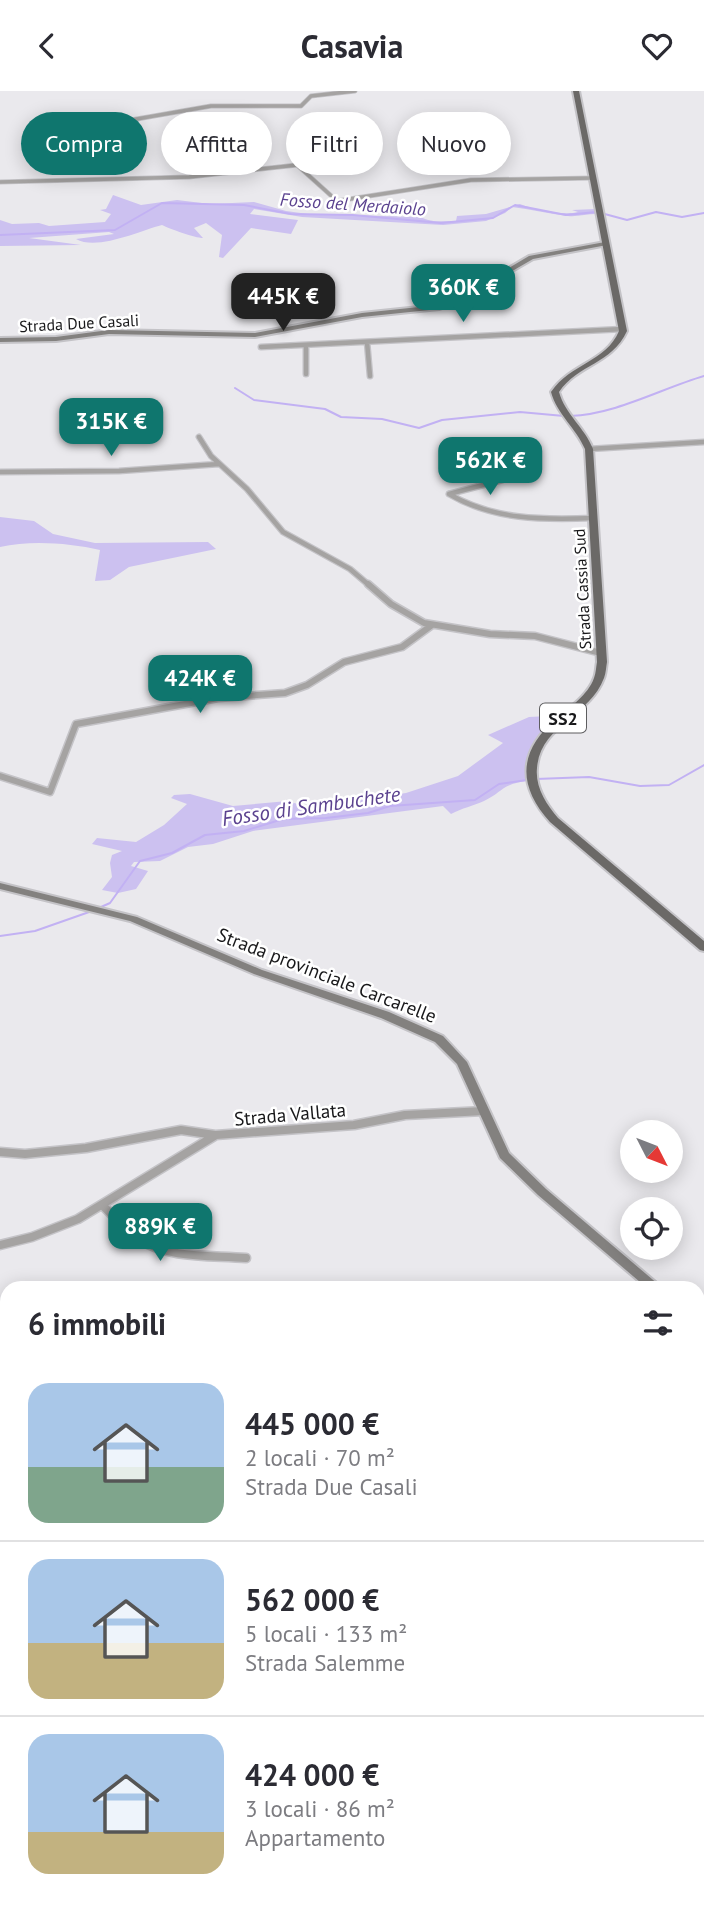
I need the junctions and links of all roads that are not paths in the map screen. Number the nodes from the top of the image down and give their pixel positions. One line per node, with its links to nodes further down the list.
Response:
1 (355, 91): 3 (street)
2 (576, 91): 4 (main road)
3 (147, 117)
4 (593, 178): 5 (street); 6 (main road)
5 (0, 182)
6 (605, 244): 7 (main road); 8 (street, Strada Due Casali)
7 (622, 329): 9 (street); 16 (main road, Strada Cassia Sud / SS2)
8 (0, 340)
9 (367, 342): 10 (street); 13 (street)
10 (306, 345): 11 (street); 12 (street)
11 (261, 347)
12 (306, 374)
13 (370, 376)
14 (199, 437): 17 (street)
15 (704, 442): 16 (street)
16 (589, 449): 20 (main road, Strada Cassia Sud / SS2)
17 (220, 464): 19 (street); 21 (street)
18 (518, 472): 20 (street)
19 (0, 473)
20 (593, 518): 22 (main road, Strada Cassia Sud / SS2)
21 (432, 625): 22 (street); 23 (street)
22 (601, 653): 25 (main road, Strada Cassia Sud / SS2)
23 (0, 776)
24 (0, 886): 26 (street, Strada provinciale Carcarelle)
25 (704, 947)
26 (484, 1111): 27 (street, Strada Vallata); 32 (street, Strada provinciale Carcarelle)
27 (216, 1135): 28 (street); 29 (street, Strada Vallata)
28 (0, 1152)
29 (102, 1205): 30 (street, Strada Vallata); 31 (street)
30 (0, 1245)
31 (246, 1258)
32 (647, 1281)

